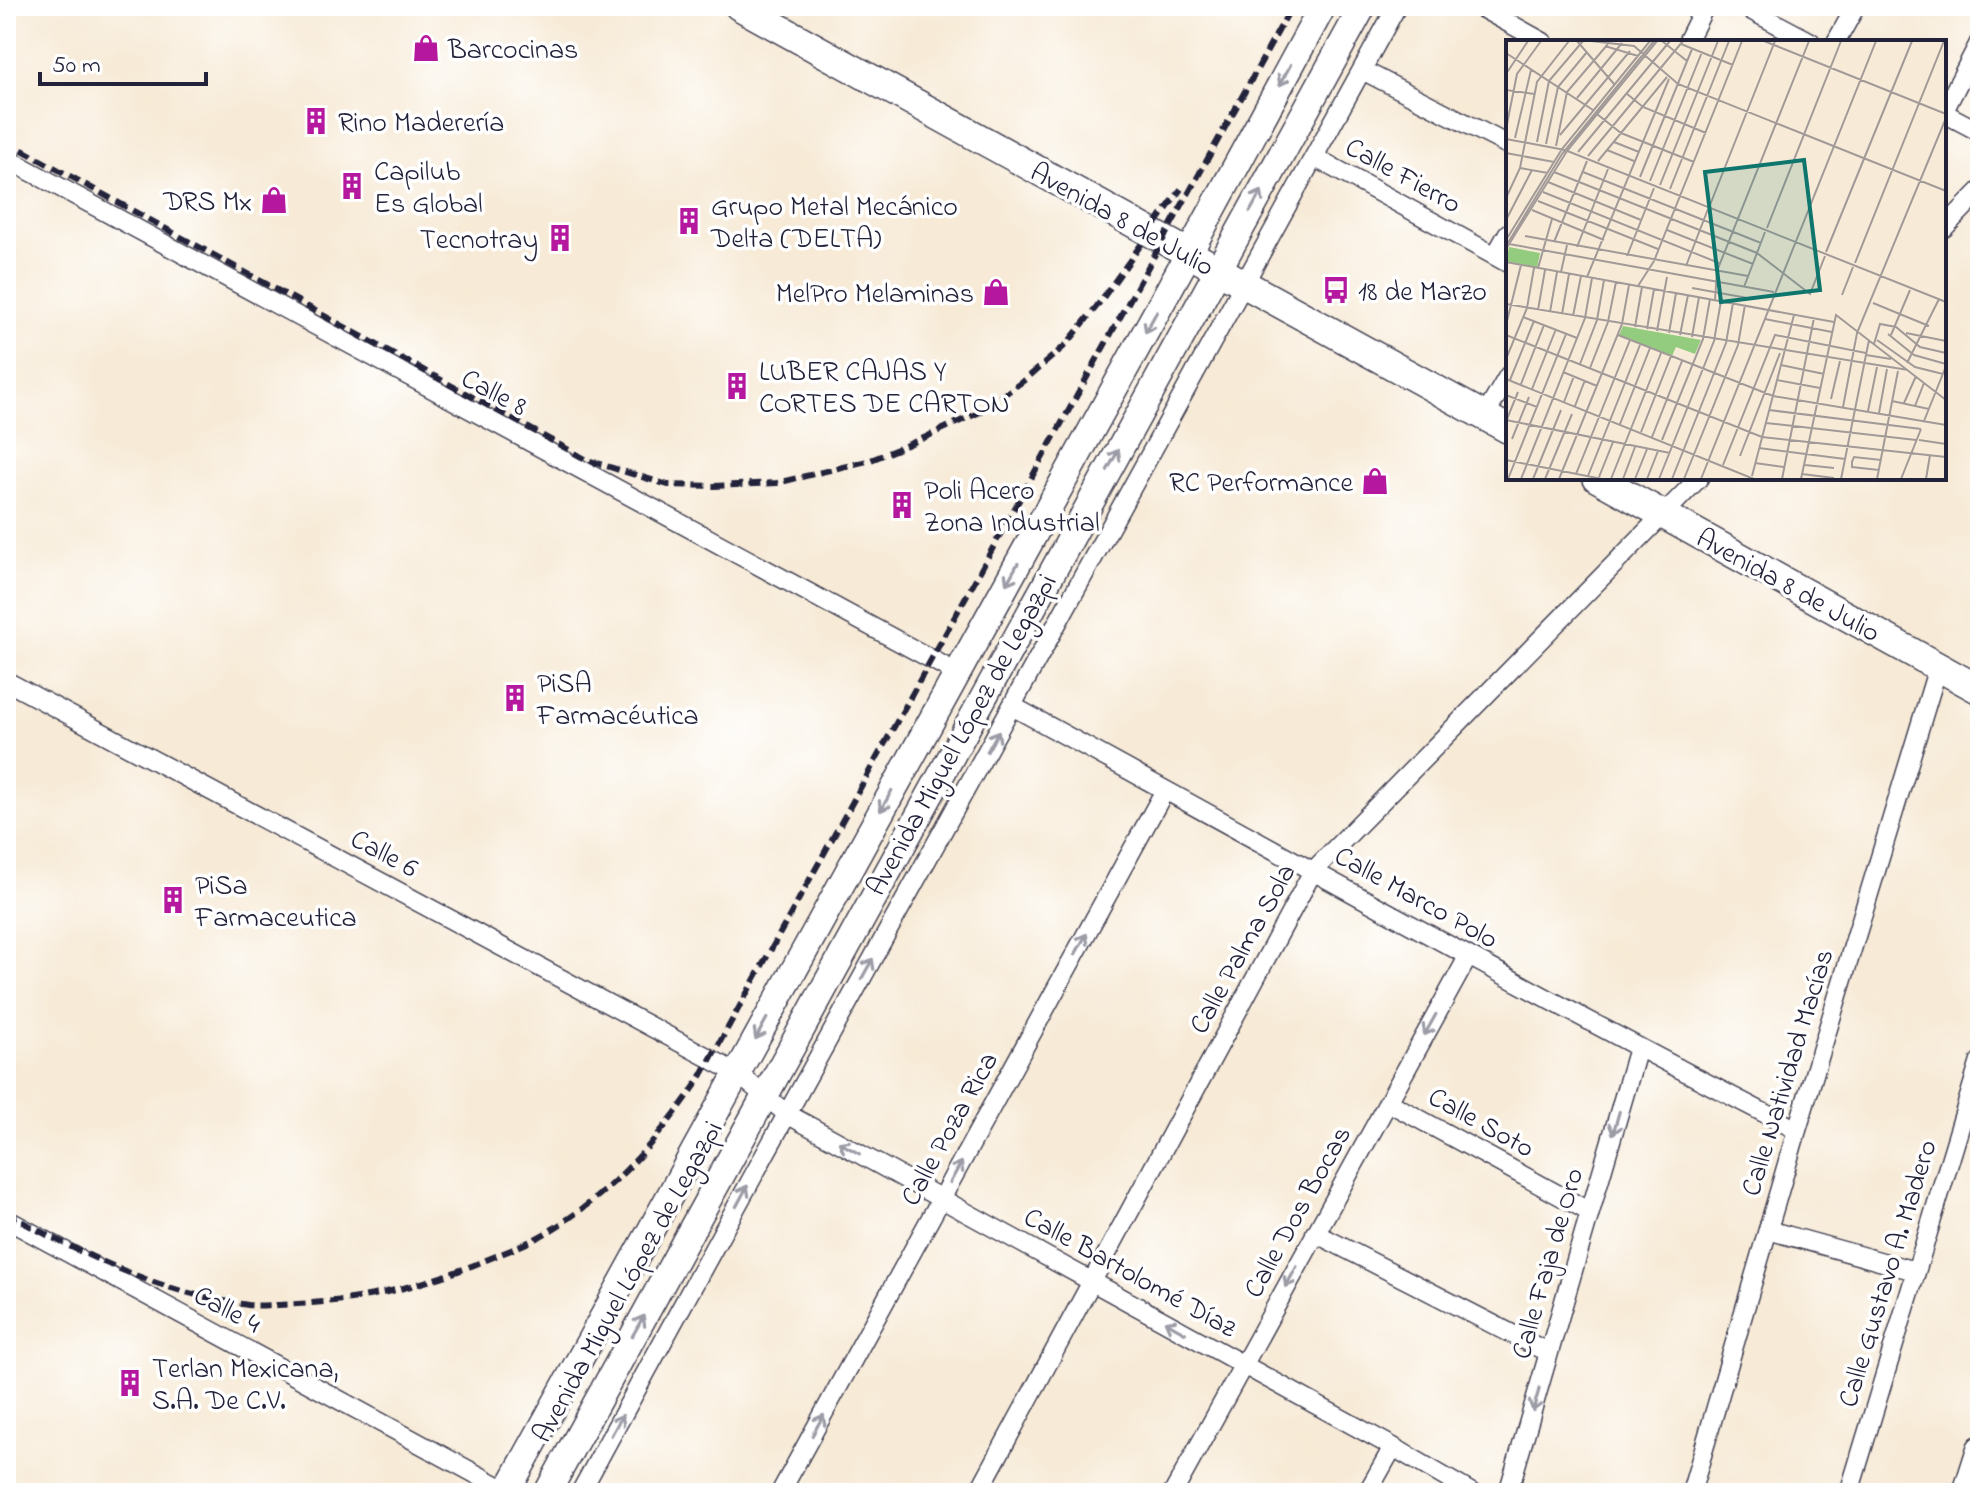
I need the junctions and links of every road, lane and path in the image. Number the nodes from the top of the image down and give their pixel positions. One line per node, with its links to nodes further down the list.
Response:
1 (739, 6): 23 (main road, Avenida 8 de Julio)
2 (1323, 6): 23 (main road, Avenida Miguel López de Legazpi, one-way to 23)
3 (1363, 6): 25 (main road, Avenida Miguel López de Legazpi, one-way to 3)
4 (1397, 6): 14 (street, Avenida Miguel López de Legazpi)
5 (1478, 6): 9 (street)
6 (1705, 6): 10 (street)
7 (1743, 6): 11 (street)
8 (1856, 6): 12 (street)
9 (1539, 40)
10 (1688, 40)
11 (1807, 40)
12 (1837, 40)
13 (1980, 41): 15 (street)
14 (1362, 70): 18 (street); 19 (street, Avenida Miguel López de Legazpi)
15 (1946, 108)
16 (1946, 113): 17 (street)
17 (1980, 132)
18 (1506, 144)
19 (1314, 157): 24 (street, Calle Fierro); 26 (street, Avenida Miguel López de Legazpi)
20 (6, 158): 33 (street, Calle 8)
21 (1980, 191): 22 (street)
22 (1946, 226)
23 (1189, 253): 25 (main road, Avenida 8 de Julio); 33 (main road, Avenida Miguel López de Legazpi, one-way to 33)
24 (1502, 260)
25 (1218, 270): 26 (main road, Avenida 8 de Julio); 38 (main road, Avenida Miguel López de Legazpi, one-way to 25)
26 (1244, 284): 28 (main road, Avenida 8 de Julio); 36 (street, Avenida Miguel López de Legazpi)
27 (1506, 384): 28 (street)
28 (1496, 423)
29 (1601, 480): 31 (main road, Avenida 8 de Julio)
30 (1697, 480): 31 (street, Calle Palma Sola)
31 (1664, 515): 32 (main road, Avenida 8 de Julio); 40 (street, Calle Palma Sola)
32 (1938, 667): 35 (main road, Avenida 8 de Julio); 48 (street, Calle Natividad Macías)
33 (957, 673): 37 (main road, Avenida Miguel López de Legazpi)
34 (6, 681): 44 (street, Calle 6)
35 (1980, 690)
36 (1012, 706): 39 (street, Calle Marco Polo); 47 (street, Avenida Miguel López de Legazpi, one-way to 36)
37 (917, 746): 38 (main road); 44 (main road, Avenida Miguel López de Legazpi, one-way to 44)
38 (947, 763): 45 (main road, Avenida Miguel López de Legazpi)
39 (1165, 790): 40 (street, Calle Marco Polo); 49 (street, Calle Poza Rica, one-way to 39)
40 (1313, 871): 41 (street, Calle Marco Polo); 55 (street, Calle Palma Sola)
41 (1468, 957): 42 (street, Calle Marco Polo); 46 (street, Calle Dos Bocas, one-way to 46)
42 (1638, 1048): 48 (street, Calle Marco Polo); 50 (street, Calle Faja de Oro, one-way to 50)
43 (1979, 1067): 54 (street, Calle Gustavo A. Madero)
44 (737, 1073): 45 (street, Calle 6); 60 (main road, Avenida Miguel López de Legazpi)
45 (764, 1095): 47 (street, Calle Bartolomé Díaz); 61 (main road, Avenida Miguel López de Legazpi, one-way to 45)
46 (1388, 1102): 50 (street, Calle Soto); 53 (street, Calle Dos Bocas)
47 (787, 1114): 49 (street, Calle Bartolomé Díaz, one-way to 47); 62 (street, Avenida Miguel López de Legazpi, one-way to 47)
48 (1797, 1130): 52 (street, Calle Natividad Macías)
49 (942, 1199): 55 (street, Calle Bartolomé Díaz); 63 (street, Calle Poza Rica, one-way to 49)
50 (1590, 1212): 56 (street, Calle Faja de Oro)
51 (6, 1219): 60 (street, Calle 4)
52 (1768, 1230): 54 (street); 69 (street, Calle Natividad Macías)
53 (1315, 1233): 56 (street); 57 (street, Calle Dos Bocas, one-way to 57)
54 (1915, 1271): 70 (street, Calle Gustavo A. Madero)
55 (1093, 1282): 57 (street, Calle Bartolomé Díaz, one-way to 55); 64 (street, Calle Palma Sola)
56 (1549, 1353): 68 (street, Calle Faja de Oro, one-way to 68)
57 (1243, 1364): 58 (street, Calle Bartolomé Díaz); 65 (street, Calle Dos Bocas)
58 (1393, 1447): 66 (street); 67 (street, Calle Bartolomé Díaz)
59 (1980, 1449): 71 (main road)
60 (507, 1492)
61 (547, 1493)
62 (580, 1493)
63 (780, 1493)
64 (978, 1493)
65 (1173, 1493)
66 (1367, 1493)
67 (1472, 1493)
68 (1508, 1493)
69 (1691, 1493)
70 (1849, 1493)
71 (1966, 1493)

